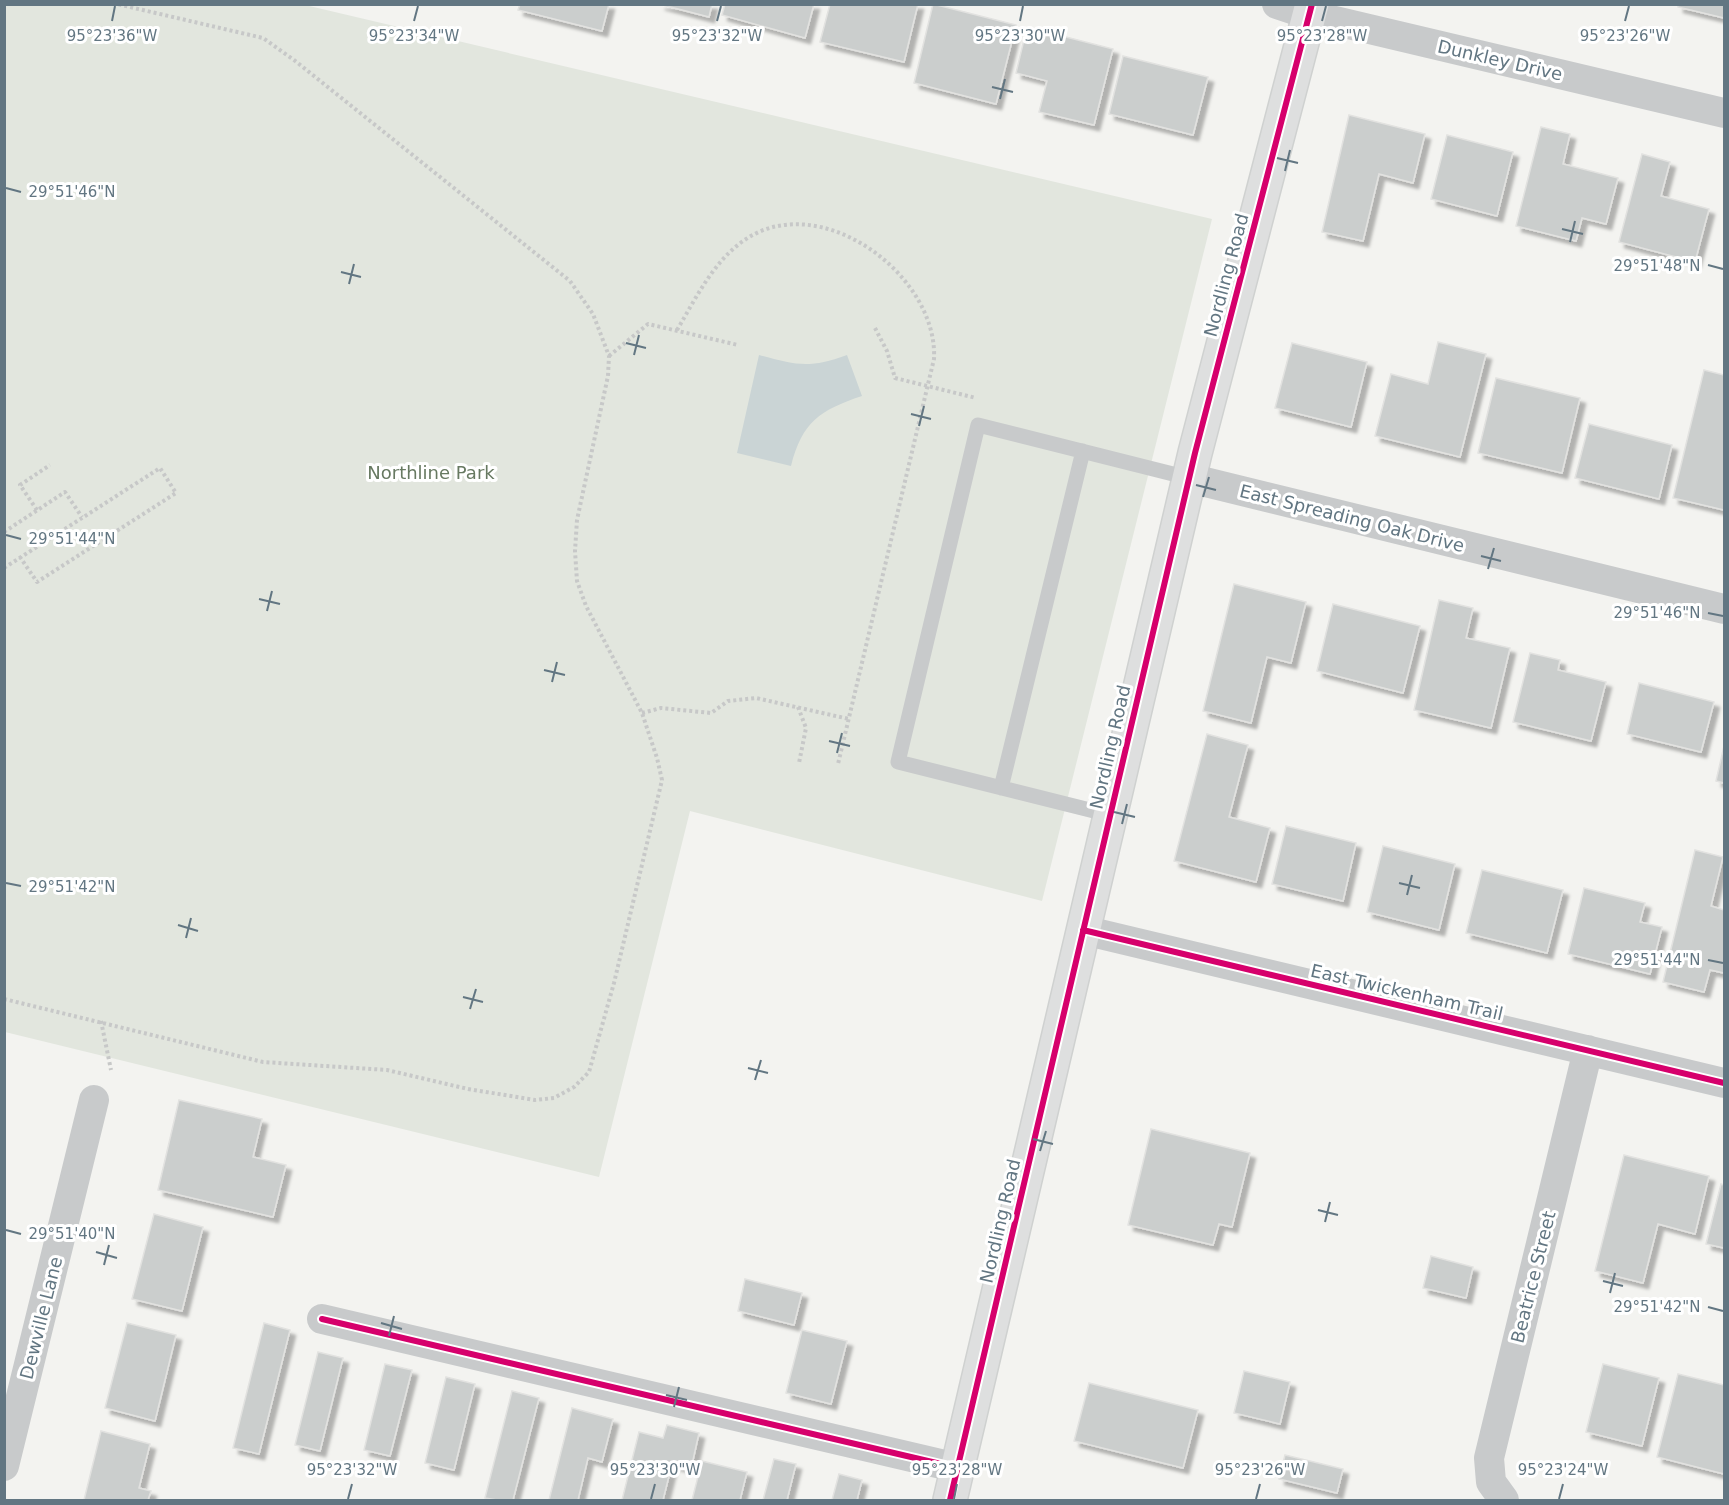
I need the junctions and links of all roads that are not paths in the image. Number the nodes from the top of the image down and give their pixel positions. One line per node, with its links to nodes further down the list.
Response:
1 (1277, 4): 2 (street, Dunkley Drive)
2 (1311, 10): 3 (street, Dunkley Drive); 5 (street, Nordling Road)
3 (1725, 113)
4 (1083, 451): 5 (lane); 7 (lane); 7 (lane)
5 (1189, 478): 6 (street, East Spreading Oak Drive); 8 (street, Nordling Road)
6 (1725, 609)
7 (1001, 788): 8 (lane)
8 (1110, 815): 9 (street, Nordling Road)
9 (1083, 930): 10 (street, East Twickenham Trail); 15 (street, Nordling Road)
10 (1588, 1050): 11 (street, East Twickenham Trail); 17 (street, Beatrice Street)
11 (1725, 1083)
12 (94, 1100): 14 (street, Dewville Lane)
13 (322, 1319): 15 (street)
14 (4, 1466)
15 (958, 1468): 16 (street, Nordling Road)
16 (950, 1500)
17 (1504, 1500)

